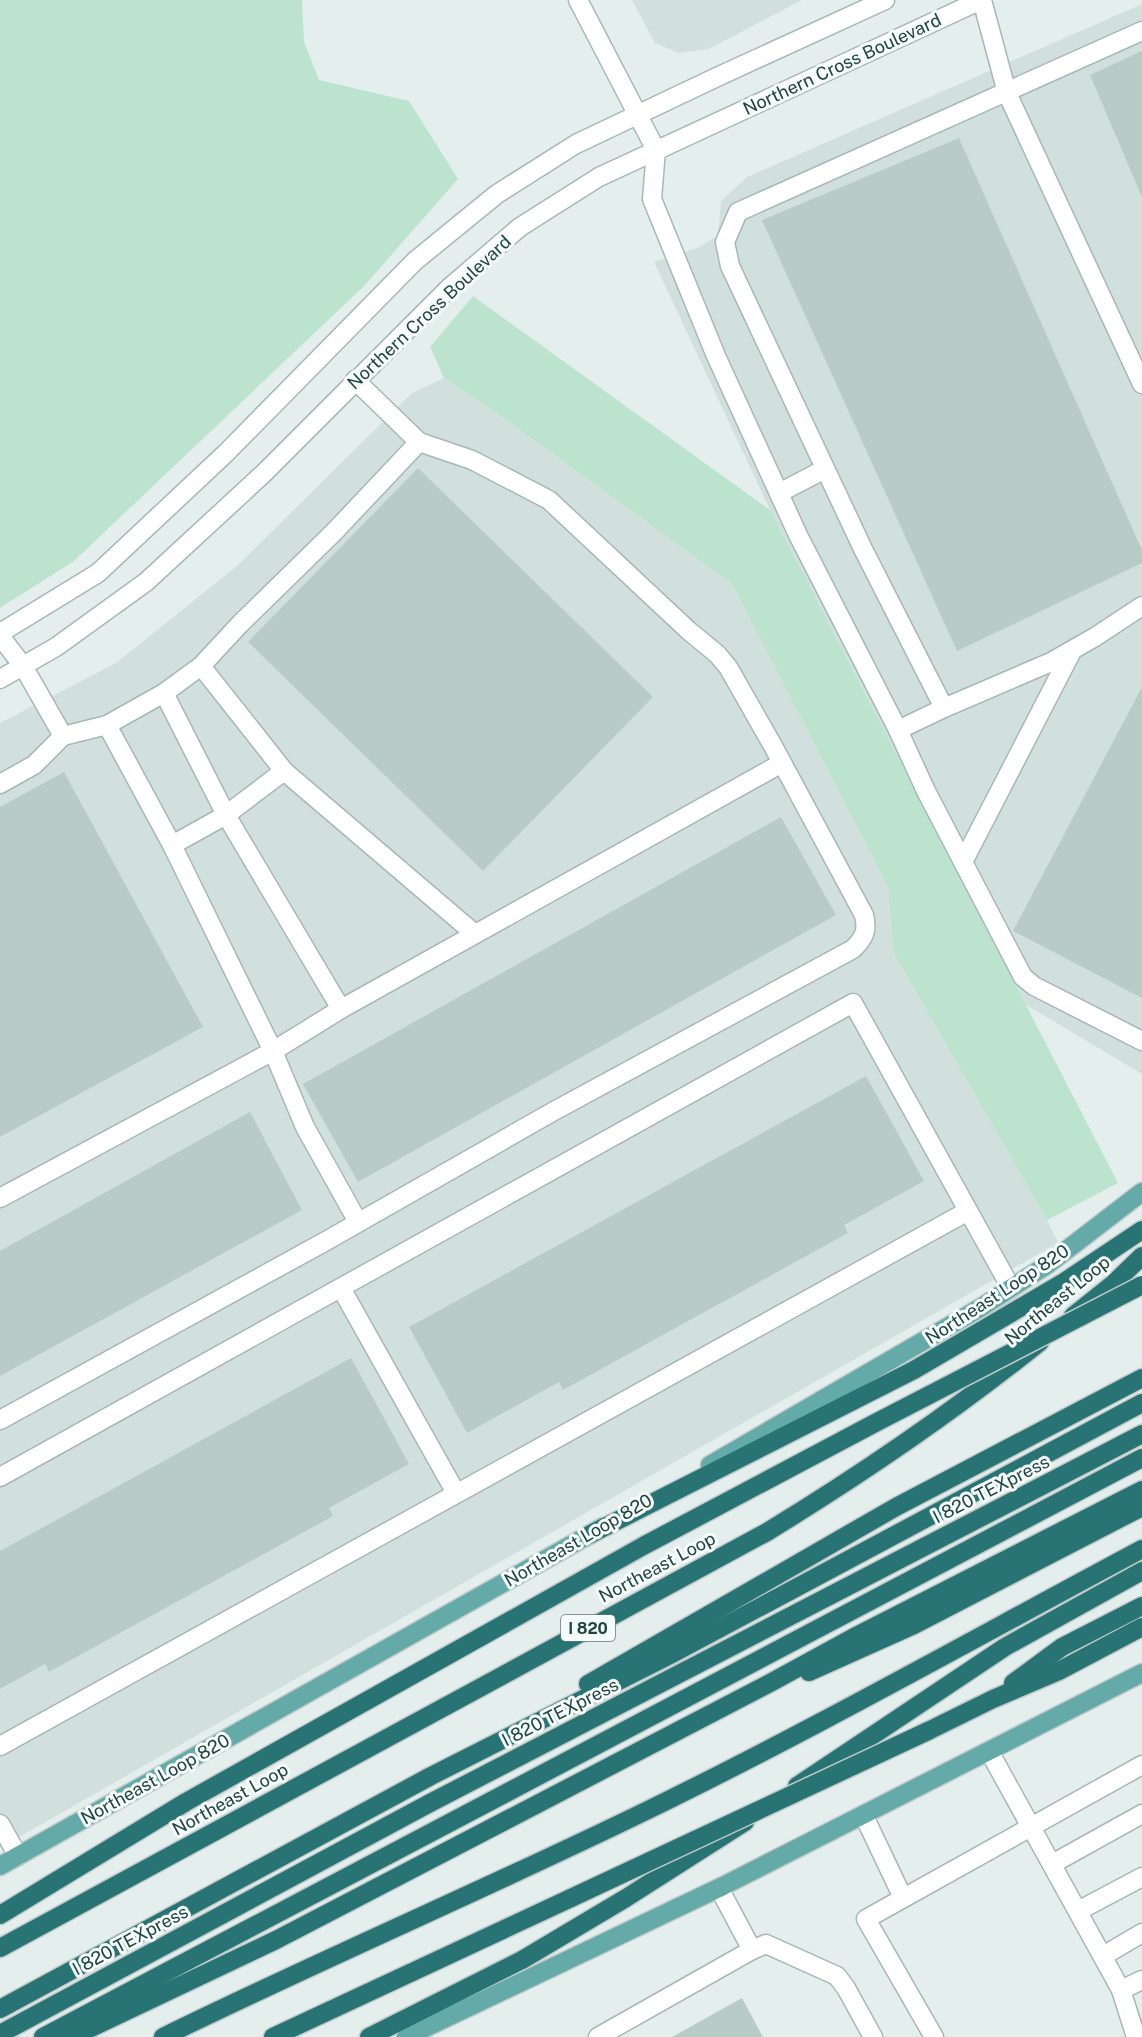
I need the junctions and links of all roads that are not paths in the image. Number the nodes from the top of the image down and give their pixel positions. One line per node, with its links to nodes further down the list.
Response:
1 (578, 0): 6 (street)
2 (885, 0): 6 (street)
3 (982, 0): 5 (street); 7 (street, Northern Cross Boulevard)
4 (1142, 31): 5 (street)
5 (1007, 93): 9 (street); 11 (street)
6 (638, 115): 7 (street); 14 (street)
7 (656, 150): 8 (street, Northern Cross Boulevard); 12 (street)
8 (355, 380): 10 (street); 16 (street, Northern Cross Boulevard)
9 (1142, 384)
10 (419, 442): 17 (street); 24 (street)
11 (825, 469): 12 (street); 20 (street)
12 (779, 493): 22 (street)
13 (1142, 606): 15 (street)
14 (0, 634): 16 (street)
15 (1072, 651): 20 (street); 29 (street)
16 (23, 666): 18 (street, Northern Cross Boulevard); 23 (street)
17 (201, 666): 19 (street); 25 (street)
18 (0, 679)
19 (164, 693): 21 (street); 27 (street)
20 (944, 708): 22 (street)
21 (107, 725): 23 (street); 28 (street)
22 (898, 730): 29 (street)
23 (63, 736): 26 (street)
24 (782, 763): 30 (street); 37 (street)
25 (284, 771): 27 (street); 30 (street)
26 (0, 784)
27 (226, 815): 28 (street); 31 (street)
28 (172, 845): 33 (street)
29 (963, 862): 32 (street)
30 (475, 934): 31 (street)
31 (340, 1009): 33 (street)
32 (1142, 1041)
33 (273, 1051): 35 (street); 37 (street)
34 (1142, 1192): 42 (main road, Northeast Loop 820)
35 (0, 1198)
36 (968, 1211): 41 (street); 42 (street); 50 (street)
37 (358, 1222): 45 (street)
38 (1142, 1230): 52 (highway)
39 (1142, 1256): 77 (highway, Northeast Loop / I 820)
40 (1142, 1285): 75 (highway, bridge)
41 (341, 1288): 48 (street); 50 (street)
42 (1011, 1288): 52 (main road, Northeast Loop 820)
43 (1142, 1378): 63 (highway)
44 (1142, 1402): 63 (highway)
45 (0, 1420)
46 (1142, 1434): 83 (highway, I 820 TEXpress)
47 (1142, 1458): 84 (highway)
48 (0, 1477)
49 (1142, 1490): 58 (highway)
50 (456, 1493): 60 (street)
51 (1142, 1507): 58 (highway)
52 (589, 1535): 68 (main road, Northeast Loop 820)
53 (1142, 1549): 86 (highway)
54 (1142, 1571): 88 (highway)
55 (1142, 1606): 59 (highway)
56 (1142, 1627): 59 (highway)
57 (1142, 1673): 61 (main road)
58 (770, 1683): 85 (highway)
59 (993, 1699): 87 (highway, bridge)
60 (0, 1746)
61 (989, 1751): 65 (main road); 67 (street)
62 (1142, 1765): 67 (street)
63 (431, 1776): 82 (highway)
64 (1142, 1814): 69 (street)
65 (864, 1816): 72 (main road); 73 (street)
66 (0, 1824): 68 (street)
67 (1031, 1826): 69 (street); 73 (street)
68 (18, 1856): 70 (main road, Northeast Loop 820)
69 (1052, 1864): 74 (street)
70 (0, 1866)
71 (1142, 1877): 74 (street)
72 (719, 1888): 78 (street); 89 (main road)
73 (903, 1898): 92 (street)
74 (1078, 1911): 79 (street)
75 (0, 1915)
76 (1142, 1934): 79 (street)
77 (0, 1948)
78 (753, 1950): 90 (street); 91 (street)
79 (1103, 1956): 81 (street)
80 (1142, 1980): 81 (street)
81 (1121, 1990): 93 (street)
82 (0, 2009)
83 (0, 2034)
84 (43, 2037)
85 (72, 2037)
86 (163, 2037)
87 (273, 2037)
88 (369, 2037)
89 (406, 2037)
90 (598, 2037)
91 (873, 2037)
92 (934, 2037)
93 (1136, 2037)

